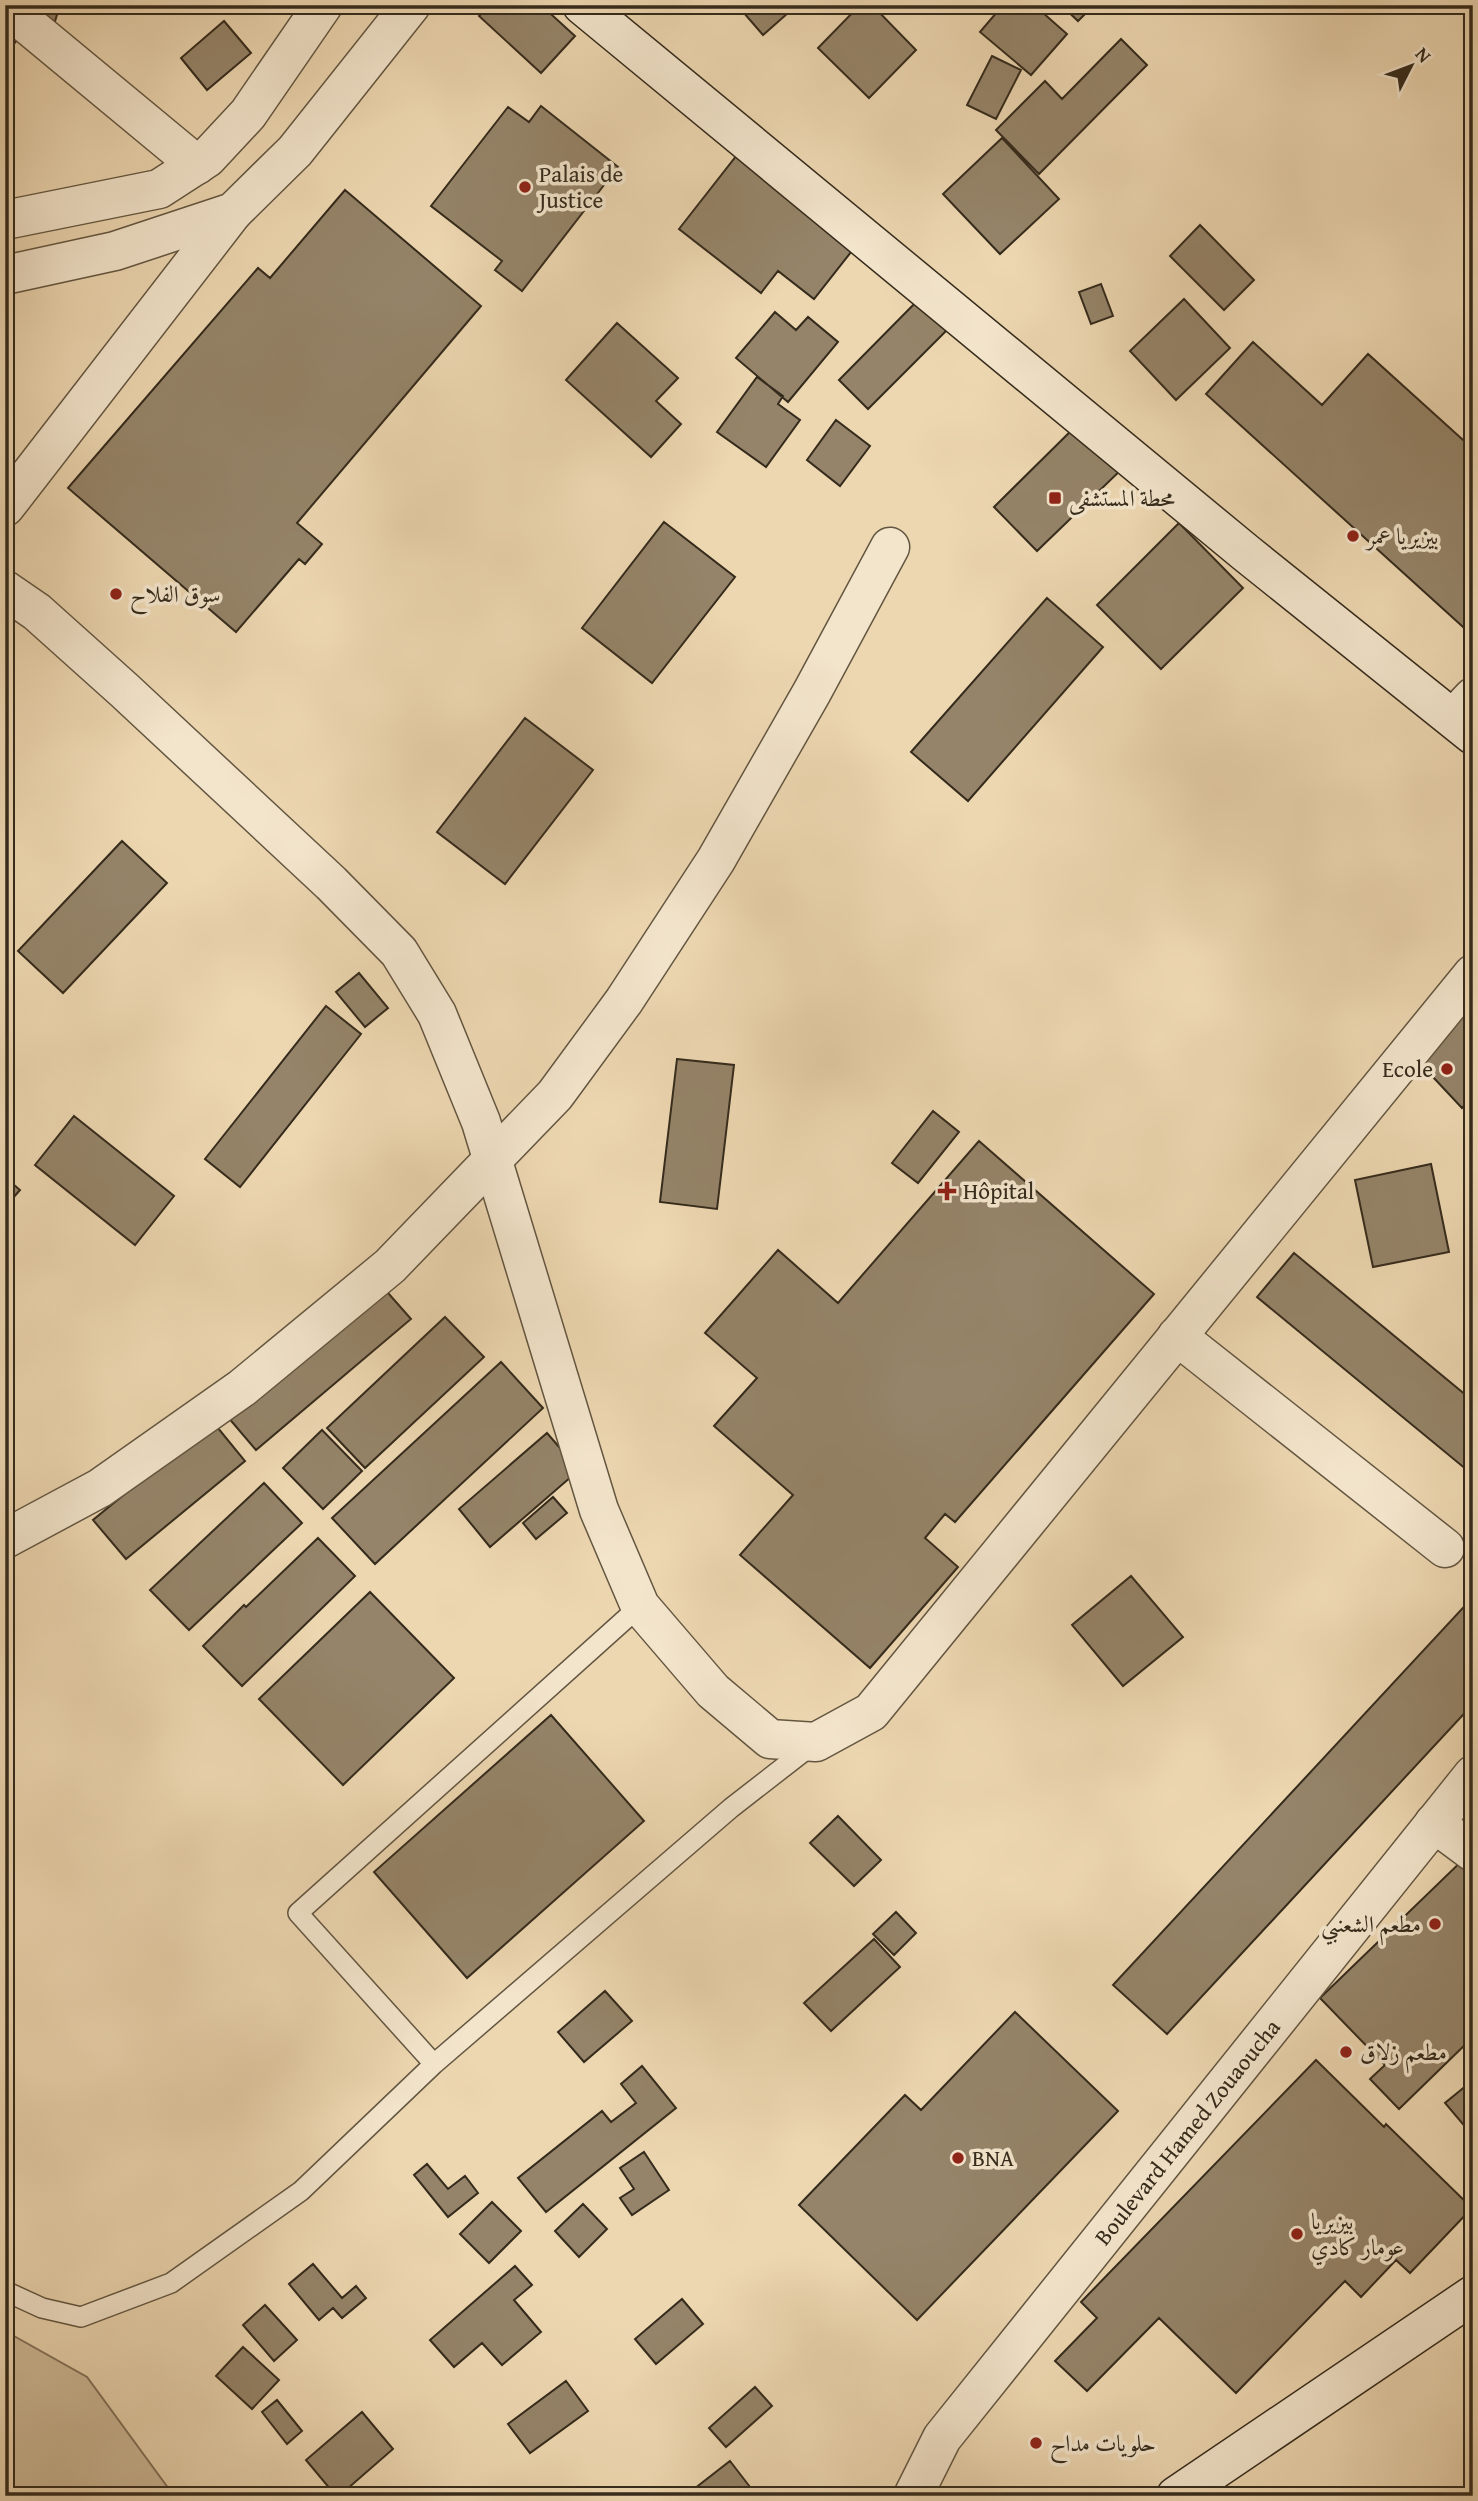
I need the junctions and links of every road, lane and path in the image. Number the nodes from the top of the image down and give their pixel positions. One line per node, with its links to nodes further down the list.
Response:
1 (323, 5): 5 (street)
2 (411, 5): 6 (street)
3 (582, 5): 12 (street)
4 (5, 6): 5 (street)
5 (197, 165): 7 (street)
6 (233, 212): 8 (street); 9 (street)
7 (5, 220)
8 (5, 275)
9 (5, 507)
10 (890, 547): 14 (street)
11 (5, 590): 14 (street)
12 (1466, 717)
13 (1473, 974): 15 (street)
14 (493, 1161): 16 (street); 18 (street)
15 (1177, 1336): 17 (street); 19 (street)
16 (5, 1539)
17 (1445, 1548)
18 (640, 1606): 19 (street); 23 (lane)
19 (816, 1742): 23 (lane)
20 (1473, 1774): 21 (street, Boulevard Hamed Zouaoucha)
21 (1434, 1823): 22 (street); 26 (street, Boulevard Hamed Zouaoucha)
22 (1473, 1852)
23 (434, 2064): 24 (lane)
24 (5, 2291)
25 (1473, 2295): 27 (street)
26 (913, 2496)
27 (1176, 2496)

